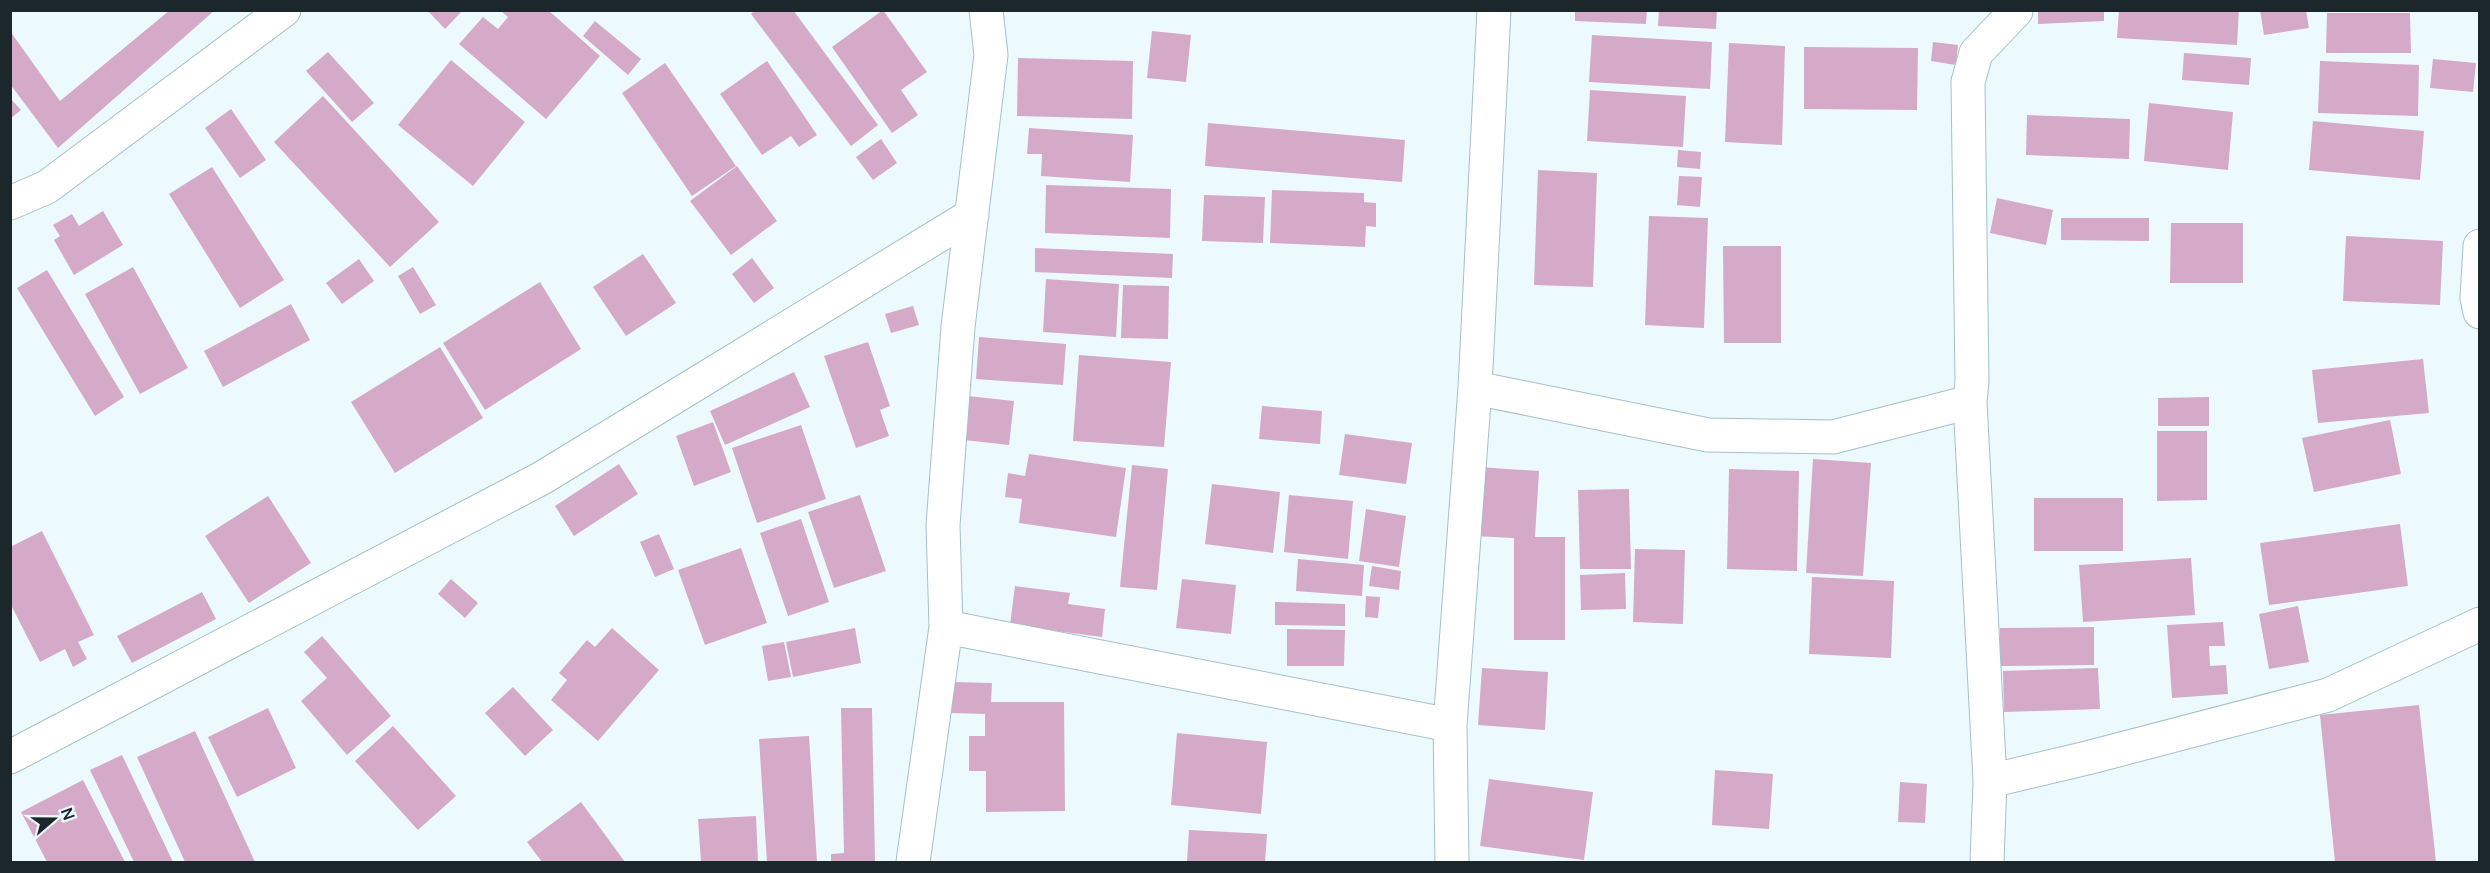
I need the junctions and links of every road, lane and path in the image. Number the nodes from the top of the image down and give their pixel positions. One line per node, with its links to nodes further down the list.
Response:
1 (284, 10): 5 (street)
2 (986, 10): 6 (street)
3 (1494, 10): 9 (street)
4 (2016, 11): 10 (street)
5 (10, 203)
6 (972, 215): 12 (street); 14 (street)
7 (2480, 246): 8 (street)
8 (2480, 312)
9 (1475, 388): 10 (street); 13 (street)
10 (1970, 402): 15 (street)
11 (2480, 624): 15 (street)
12 (946, 627): 13 (street); 16 (street)
13 (1450, 725): 17 (street)
14 (10, 757)
15 (1990, 781): 18 (street)
16 (913, 862)
17 (1452, 862)
18 (1987, 862)

